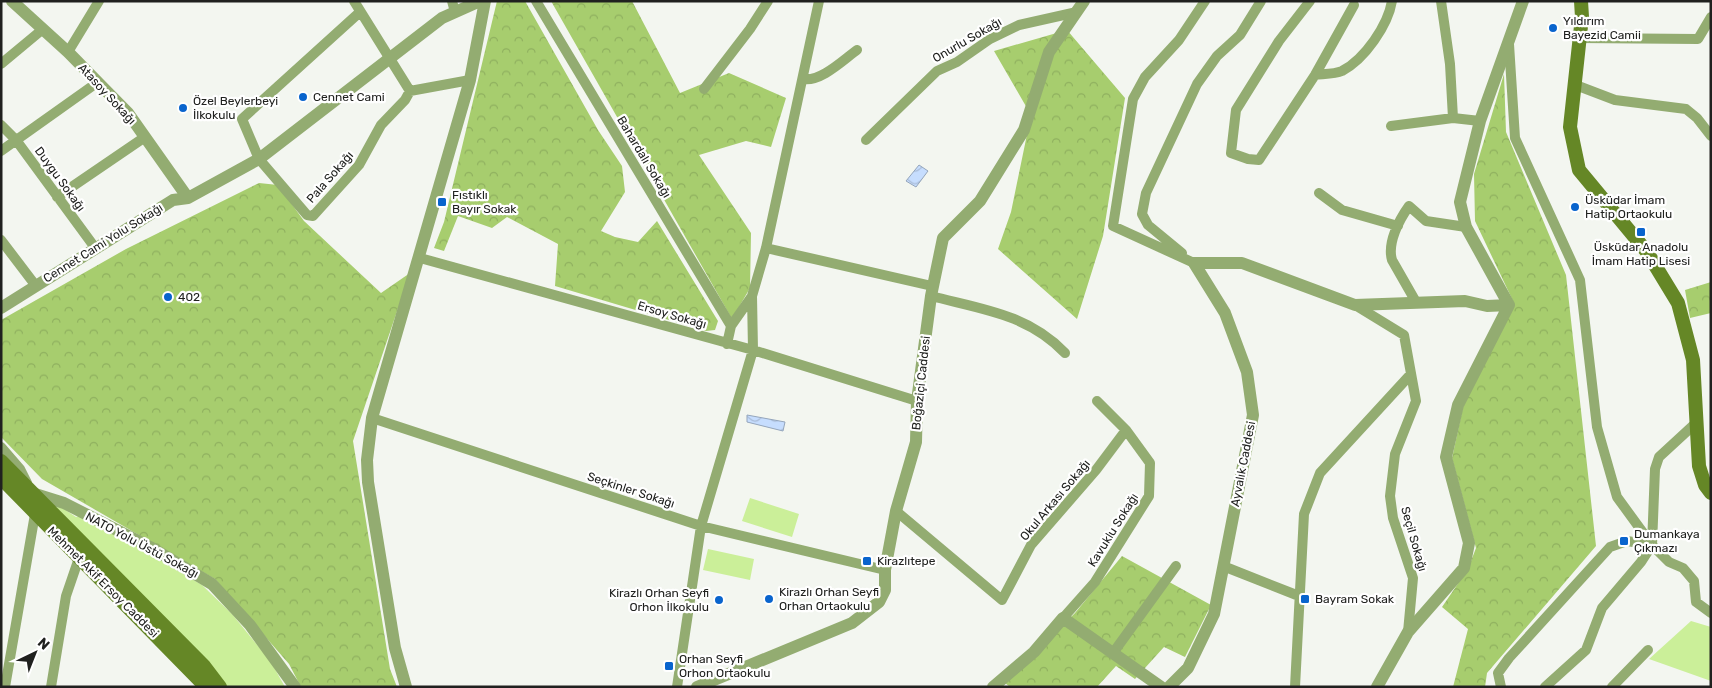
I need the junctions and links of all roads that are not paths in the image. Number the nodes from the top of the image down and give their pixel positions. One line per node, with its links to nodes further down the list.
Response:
1 (12, 1): 21 (street, Atasoy Sokağı)
2 (99, 1): 25 (street)
3 (354, 1): 19 (street)
4 (480, 1): 17 (street, Cennet Cami Yolu Sokağı)
5 (485, 1): 30 (street)
6 (536, 1): 62 (street, Bahardalı Sokağı)
7 (768, 1): 33 (street)
8 (819, 1): 29 (street)
9 (1206, 1): 54 (street)
10 (1261, 1): 54 (street)
11 (1310, 1): 28 (street)
12 (1392, 1): 28 (street)
13 (1523, 1): 23 (street)
14 (1580, 1): 22 (main road)
15 (1442, 3): 35 (street)
16 (1354, 5): 28 (street)
17 (453, 6): 26 (street, Cennet Cami Yolu Sokağı)
18 (1080, 7): 42 (street, Onurlu Sokağı); 56 (street, Boğaziçi Caddesi)
19 (360, 12): 26 (street); 44 (street)
20 (1711, 17): 22 (street)
21 (43, 29): 25 (street, Atasoy Sokağı); 27 (street)
22 (1578, 38): 32 (main road)
23 (1509, 39): 36 (street); 80 (street)
24 (857, 50): 29 (street)
25 (68, 52): 31 (street, Atasoy Sokağı)
26 (391, 59): 34 (street); 44 (street, Cennet Cami Yolu Sokağı)
27 (1, 64)
28 (1315, 75)
29 (803, 79): 51 (street)
30 (470, 80): 34 (street); 53 (street)
31 (98, 82): 40 (street, Atasoy Sokağı); 41 (street)
32 (1573, 84): 39 (street); 70 (main road)
33 (704, 89)
34 (410, 90): 44 (street, Pala Sokağı)
35 (1454, 118): 36 (street); 38 (street)
36 (1480, 121): 49 (street)
37 (1, 125): 41 (street, Duygu Sokağı)
38 (1391, 126)
39 (1711, 136)
40 (145, 137): 46 (street); 47 (street, Atasoy Sokağı)
41 (16, 140): 43 (street); 46 (street, Duygu Sokağı)
42 (866, 140)
43 (1, 151)
44 (259, 159): 47 (street, Cennet Cami Yolu Sokağı)
45 (1319, 193): 48 (street)
46 (57, 197): 52 (street, Duygu Sokağı)
47 (188, 198): 52 (street, Cennet Cami Yolu Sokağı)
48 (1398, 226): 49 (street); 58 (street)
49 (1466, 227): 60 (street)
50 (1, 240): 55 (street)
51 (766, 248): 56 (street); 57 (street)
52 (96, 249): 55 (street, Cennet Cami Yolu Sokağı)
53 (420, 258): 63 (street, Ersoy Sokağı); 69 (street)
54 (1194, 263): 59 (street); 83 (street, Ayvalık Caddesi)
55 (36, 286): 61 (street, Cennet Cami Yolu Sokağı)
56 (932, 291): 65 (street); 67 (street, Boğaziçi Caddesi)
57 (752, 296): 62 (street); 64 (street)
58 (1416, 302): 59 (street); 60 (street)
59 (1355, 305): 66 (street, Seçil Sokağı)
60 (1509, 305): 88 (street)
61 (1, 308)
62 (731, 326): 63 (street)
63 (727, 344): 64 (street, Ersoy Sokağı)
64 (753, 350): 67 (street, Ersoy Sokağı); 79 (street)
65 (1065, 353)
66 (1411, 374): 85 (street); 88 (street, Seçil Sokağı)
67 (917, 401): 77 (street, Boğaziçi Caddesi)
68 (1097, 401): 71 (street, Kavuklu Sokağı)
69 (372, 418): 79 (street, Seçkinler Sokağı); 96 (street)
70 (1697, 422): 75 (main road); 80 (street)
71 (1126, 430): 77 (street, Okul Arkası Sokağı); 87 (street, Kavuklu Sokağı)
72 (1, 447): 76 (street, Mehmet Akif Ersoy Caddesi)
73 (1, 460): 76 (main road, Mehmet Akif Ersoy Caddesi)
74 (1, 478): 76 (main road, Mehmet Akif Ersoy Caddesi)
75 (1711, 493)
76 (28, 497): 78 (main road, Mehmet Akif Ersoy Caddesi); 81 (main road, Mehmet Akif Ersoy Caddesi); 95 (street, NATO Yolu Üstü Sokağı)
77 (896, 511): 84 (street, Boğaziçi Caddesi)
78 (35, 514): 81 (main road, Mehmet Akif Ersoy Caddesi); 91 (street)
79 (701, 526): 84 (street, Seçkinler Sokağı); 97 (street)
80 (1652, 544): 86 (street); 104 (street); 105 (street)
81 (83, 553): 92 (street); 93 (main road, Mehmet Akif Ersoy Caddesi); 94 (main road, Mehmet Akif Ersoy Caddesi)
82 (1176, 566): 90 (street)
83 (1224, 566): 85 (street); 101 (street, Ayvalık Caddesi)
84 (885, 570): 98 (street, Boğaziçi Caddesi)
85 (1299, 596): 102 (street)
86 (1711, 613)
87 (1064, 618): 90 (street); 99 (street)
88 (1408, 632): 103 (street)
89 (1648, 650): 106 (street)
90 (1113, 653): 100 (street)
91 (6, 683)
92 (51, 687)
93 (206, 687)
94 (220, 687)
95 (295, 687)
96 (406, 687)
97 (677, 687)
98 (697, 687)
99 (992, 687)
100 (1161, 687)
101 (1169, 687)
102 (1295, 687)
103 (1378, 687)
104 (1500, 687)
105 (1545, 687)
106 (1612, 687)

